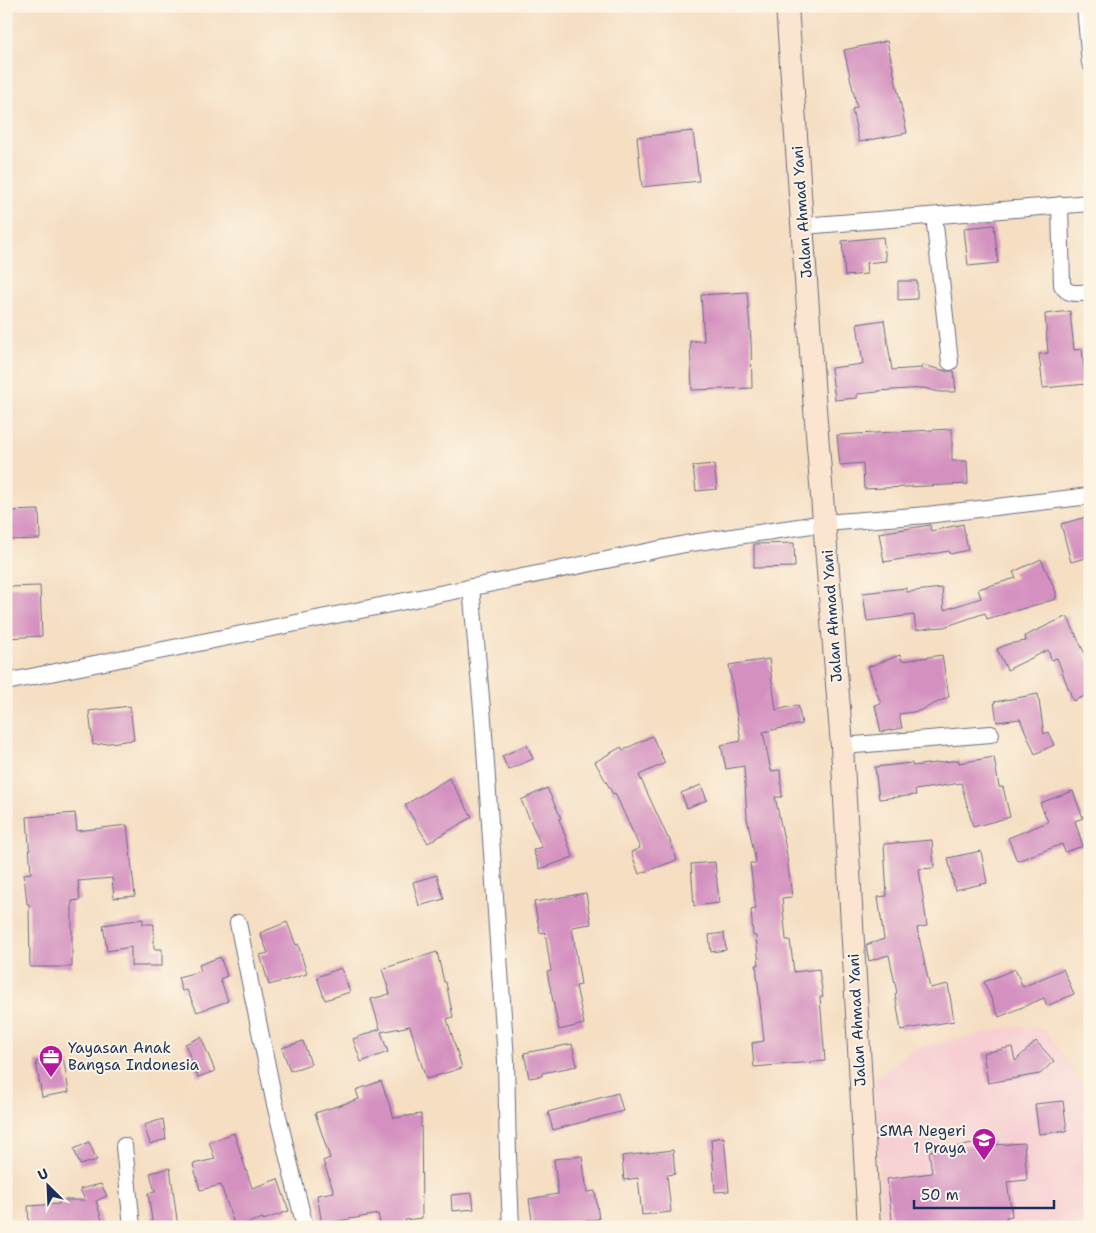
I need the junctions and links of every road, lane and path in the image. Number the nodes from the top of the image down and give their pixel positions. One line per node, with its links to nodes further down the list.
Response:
1 (787, 6): 7 (street, Jalan Ahmad Yani)
2 (1085, 6): 3 (street)
3 (1090, 63)
4 (1090, 203): 5 (street)
5 (1060, 205): 6 (street); 8 (street)
6 (934, 216): 7 (street); 9 (street)
7 (803, 226): 11 (street, Jalan Ahmad Yani)
8 (1090, 292)
9 (950, 362)
10 (1090, 496): 11 (street)
11 (825, 523): 12 (street); 15 (street, Jalan Ahmad Yani)
12 (471, 587): 13 (street); 20 (street)
13 (6, 682)
14 (991, 734): 15 (street)
15 (842, 746): 21 (street, Jalan Ahmad Yani)
16 (238, 923): 19 (street)
17 (124, 1146): 18 (street)
18 (132, 1227)
19 (305, 1227)
20 (511, 1227)
21 (868, 1227)

